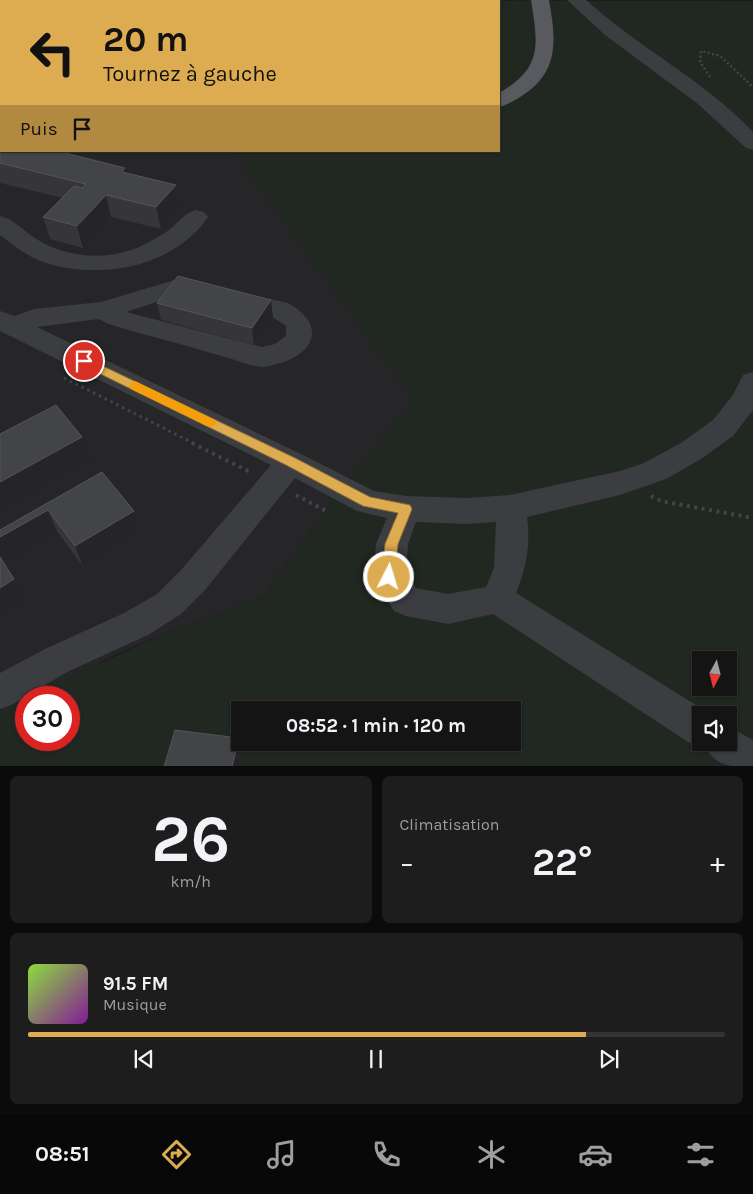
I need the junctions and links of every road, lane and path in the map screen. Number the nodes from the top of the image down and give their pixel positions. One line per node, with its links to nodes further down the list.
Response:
1 (540, 0): 5 (main road)
2 (576, 0): 4 (street)
3 (753, 87): 4 (path)
4 (692, 88): 6 (street)
5 (500, 101)
6 (753, 144)
7 (196, 217): 8 (street)
8 (0, 223)
9 (103, 310): 9 (street); 10 (street)
10 (8, 324): 13 (street)
11 (62, 378): 13 (path)
12 (753, 382): 14 (street)
13 (282, 473): 16 (street); 17 (path); 20 (street)
14 (620, 483): 15 (street); 18 (path)
15 (510, 508): 16 (street); 19 (street)
16 (406, 509): 19 (street)
17 (326, 511)
18 (753, 518)
19 (497, 599): 21 (street)
20 (0, 692)
21 (692, 723)
22 (736, 751): 23 (street)
23 (753, 762)

